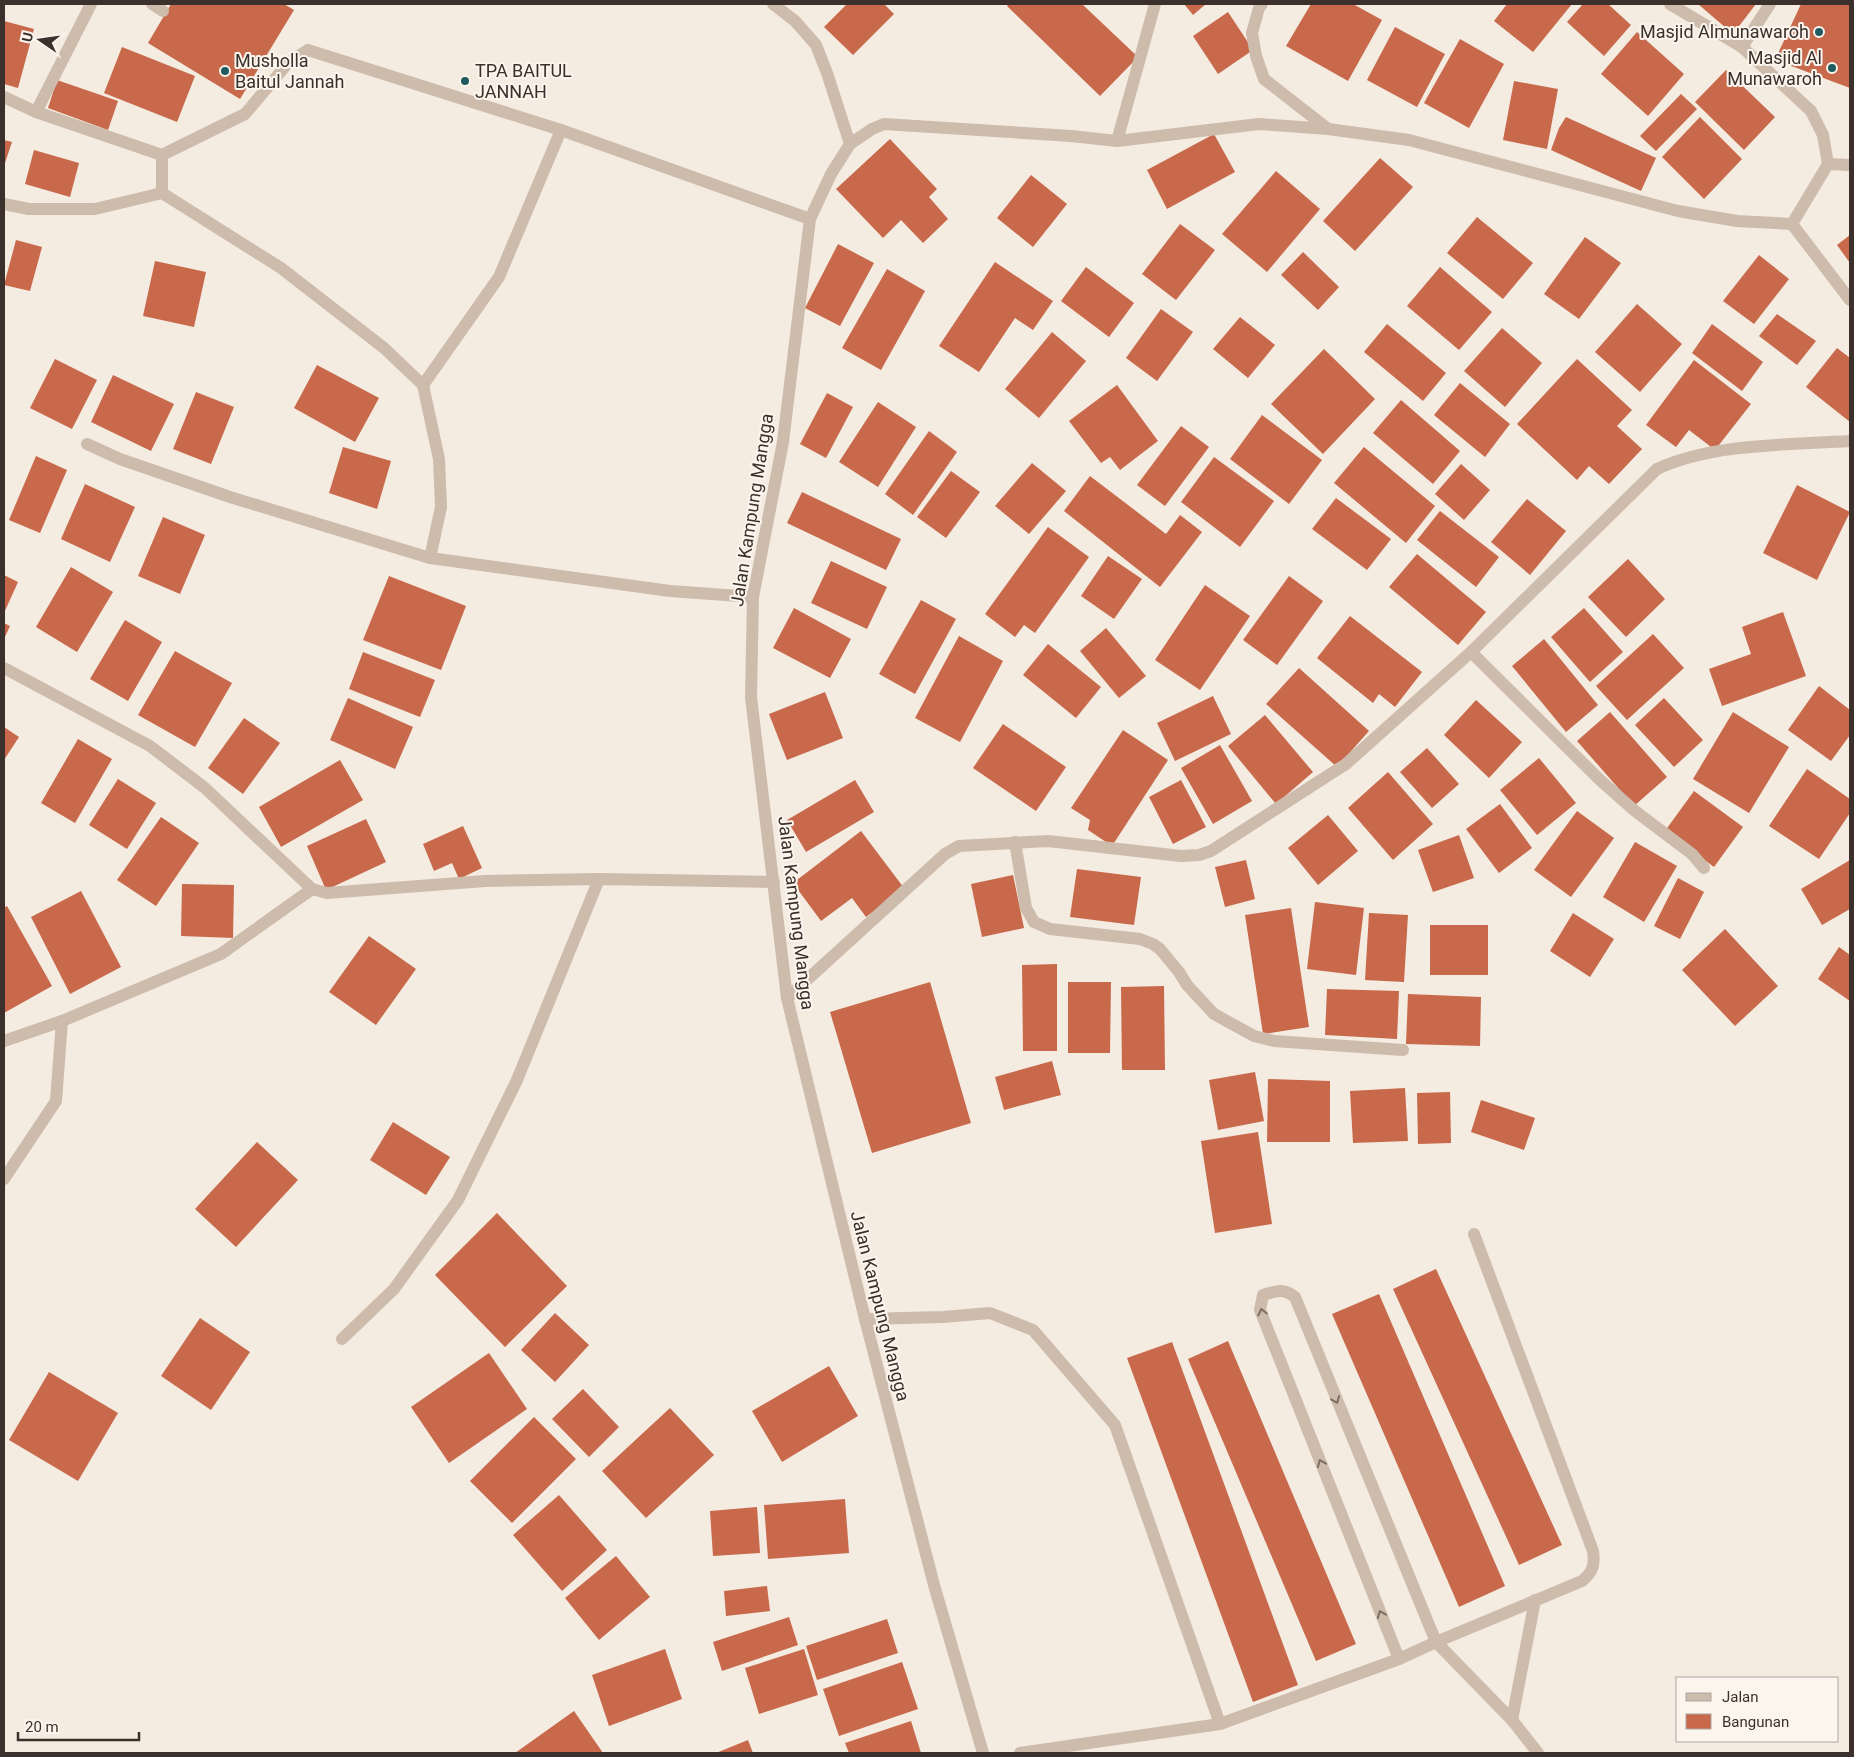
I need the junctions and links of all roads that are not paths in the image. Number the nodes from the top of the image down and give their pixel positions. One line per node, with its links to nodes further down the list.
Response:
1 (91, 4): 11 (street)
2 (152, 4): 8 (street)
3 (773, 4): 15 (street)
4 (1155, 4): 14 (street)
5 (1262, 4): 12 (street)
6 (1670, 4): 9 (street)
7 (1770, 4): 9 (street)
8 (163, 11)
9 (1742, 47): 17 (street)
10 (4, 97): 11 (street)
11 (36, 112): 16 (street)
12 (1328, 129): 14 (street); 22 (street)
13 (561, 130): 16 (street); 21 (street); 24 (street)
14 (1117, 141): 15 (street)
15 (850, 144): 21 (street, Jalan Kampung Mangga)
16 (162, 154): 19 (street)
17 (1828, 164): 18 (street); 22 (street)
18 (1850, 166)
19 (162, 193): 20 (street); 24 (street)
20 (4, 204)
21 (810, 219): 28 (street, Jalan Kampung Mangga)
22 (1792, 224): 23 (street)
23 (1850, 300)
24 (423, 385): 27 (street)
25 (1850, 440): 29 (street)
26 (87, 444): 27 (street)
27 (430, 558): 28 (street)
28 (752, 597): 34 (street, Jalan Kampung Mangga)
29 (1471, 652): 31 (street); 32 (street)
30 (4, 668): 35 (street)
31 (1015, 842): 36 (street); 39 (street)
32 (1704, 868)
33 (599, 879): 34 (street); 35 (street); 43 (street)
34 (774, 882): 36 (street, Jalan Kampung Mangga)
35 (312, 889): 37 (street)
36 (787, 998): 42 (street, Jalan Kampung Mangga)
37 (62, 1021): 38 (street); 40 (street)
38 (4, 1041)
39 (1403, 1050)
40 (4, 1179)
41 (1474, 1234): 44 (street)
42 (865, 1319): 48 (street); 49 (street, Jalan Kampung Mangga)
43 (342, 1340)
44 (1535, 1600): 45 (street); 47 (street)
45 (1436, 1642): 46 (street); 46 (street, one-way to 45); 47 (street)
46 (1399, 1659): 48 (street)
47 (1512, 1720): 51 (street)
48 (1220, 1724): 50 (street)
49 (983, 1753)
50 (1020, 1753)
51 (1538, 1753)

